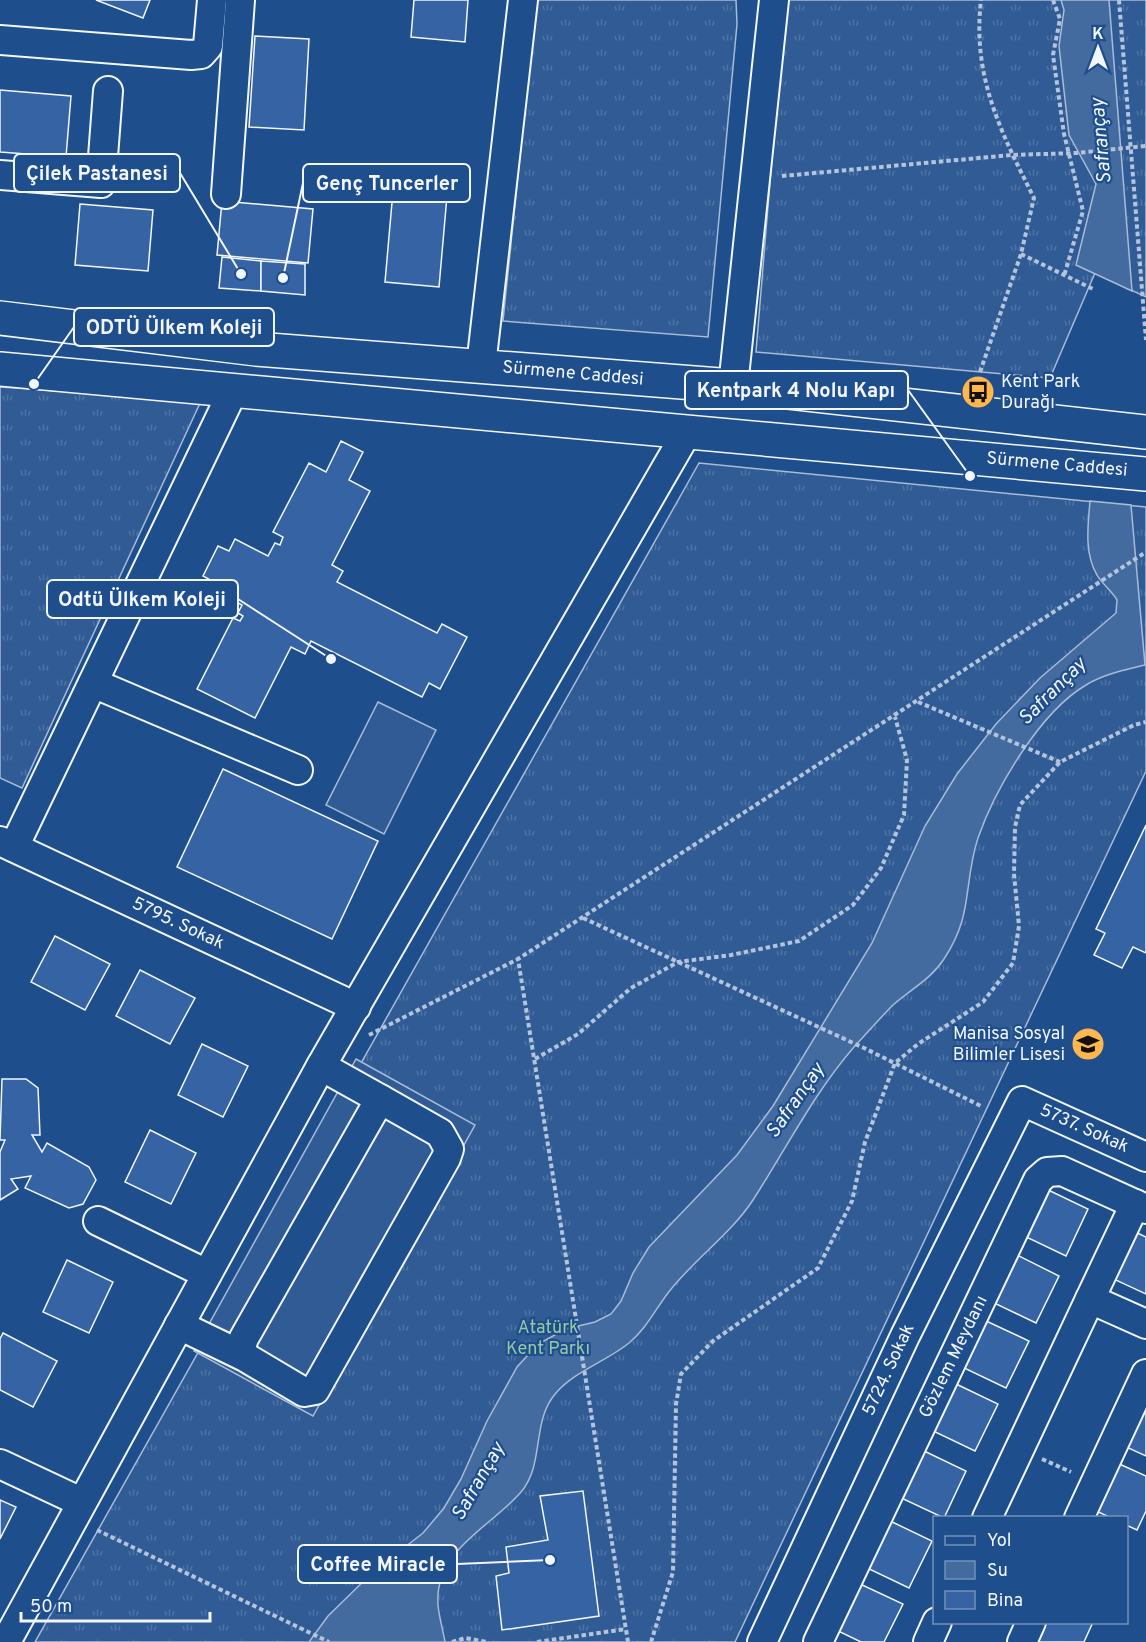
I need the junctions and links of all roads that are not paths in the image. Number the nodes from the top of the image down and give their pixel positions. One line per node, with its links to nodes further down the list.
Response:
1 (212, 0): 5 (street)
2 (240, 0): 8 (street)
3 (523, 0): 11 (street)
4 (774, 0): 14 (street)
5 (0, 40)
6 (108, 92): 7 (street)
7 (0, 175)
8 (226, 194)
9 (0, 318): 10 (main road, Sürmene Caddesi)
10 (256, 349): 11 (main road, Sürmene Caddesi); 15 (main road)
11 (481, 366): 13 (main road, Sürmene Caddesi)
12 (0, 369): 15 (main road, Sürmene Caddesi)
13 (679, 383): 14 (main road, Sürmene Caddesi); 17 (main road)
14 (733, 386): 16 (main road, Sürmene Caddesi)
15 (233, 392): 17 (main road, Sürmene Caddesi); 21 (street)
16 (1099, 426): 18 (main road, Sürmene Caddesi); 19 (main road)
17 (681, 431): 19 (main road, Sürmene Caddesi); 24 (street)
18 (1146, 432)
19 (1095, 468): 20 (main road, Sürmene Caddesi)
20 (1146, 474)
21 (93, 684): 22 (street); 23 (street)
22 (298, 770)
23 (7, 844): 24 (street, 5795. Sokak)
24 (356, 1006): 25 (street)
25 (324, 1061): 26 (street); 31 (street)
26 (380, 1099): 35 (street); 35 (street)
27 (1022, 1101): 28 (street, 5737. Sokak); 44 (street, 5724. Sokak)
28 (1146, 1157)
29 (1141, 1207): 32 (street); 45 (street, Gözlem Meydanı)
30 (98, 1221): 31 (street)
31 (207, 1274): 33 (street)
32 (1090, 1299): 34 (street); 39 (street)
33 (179, 1324): 35 (street); 38 (street)
34 (1146, 1324)
35 (245, 1357)
36 (1146, 1374): 40 (street)
37 (0, 1464): 38 (street)
38 (76, 1510): 43 (street)
39 (988, 1516)
40 (1080, 1516)
41 (937, 1624): 46 (street)
42 (1031, 1624): 47 (street)
43 (6, 1642)
44 (762, 1642)
45 (818, 1642)
46 (928, 1642)
47 (1022, 1642)

